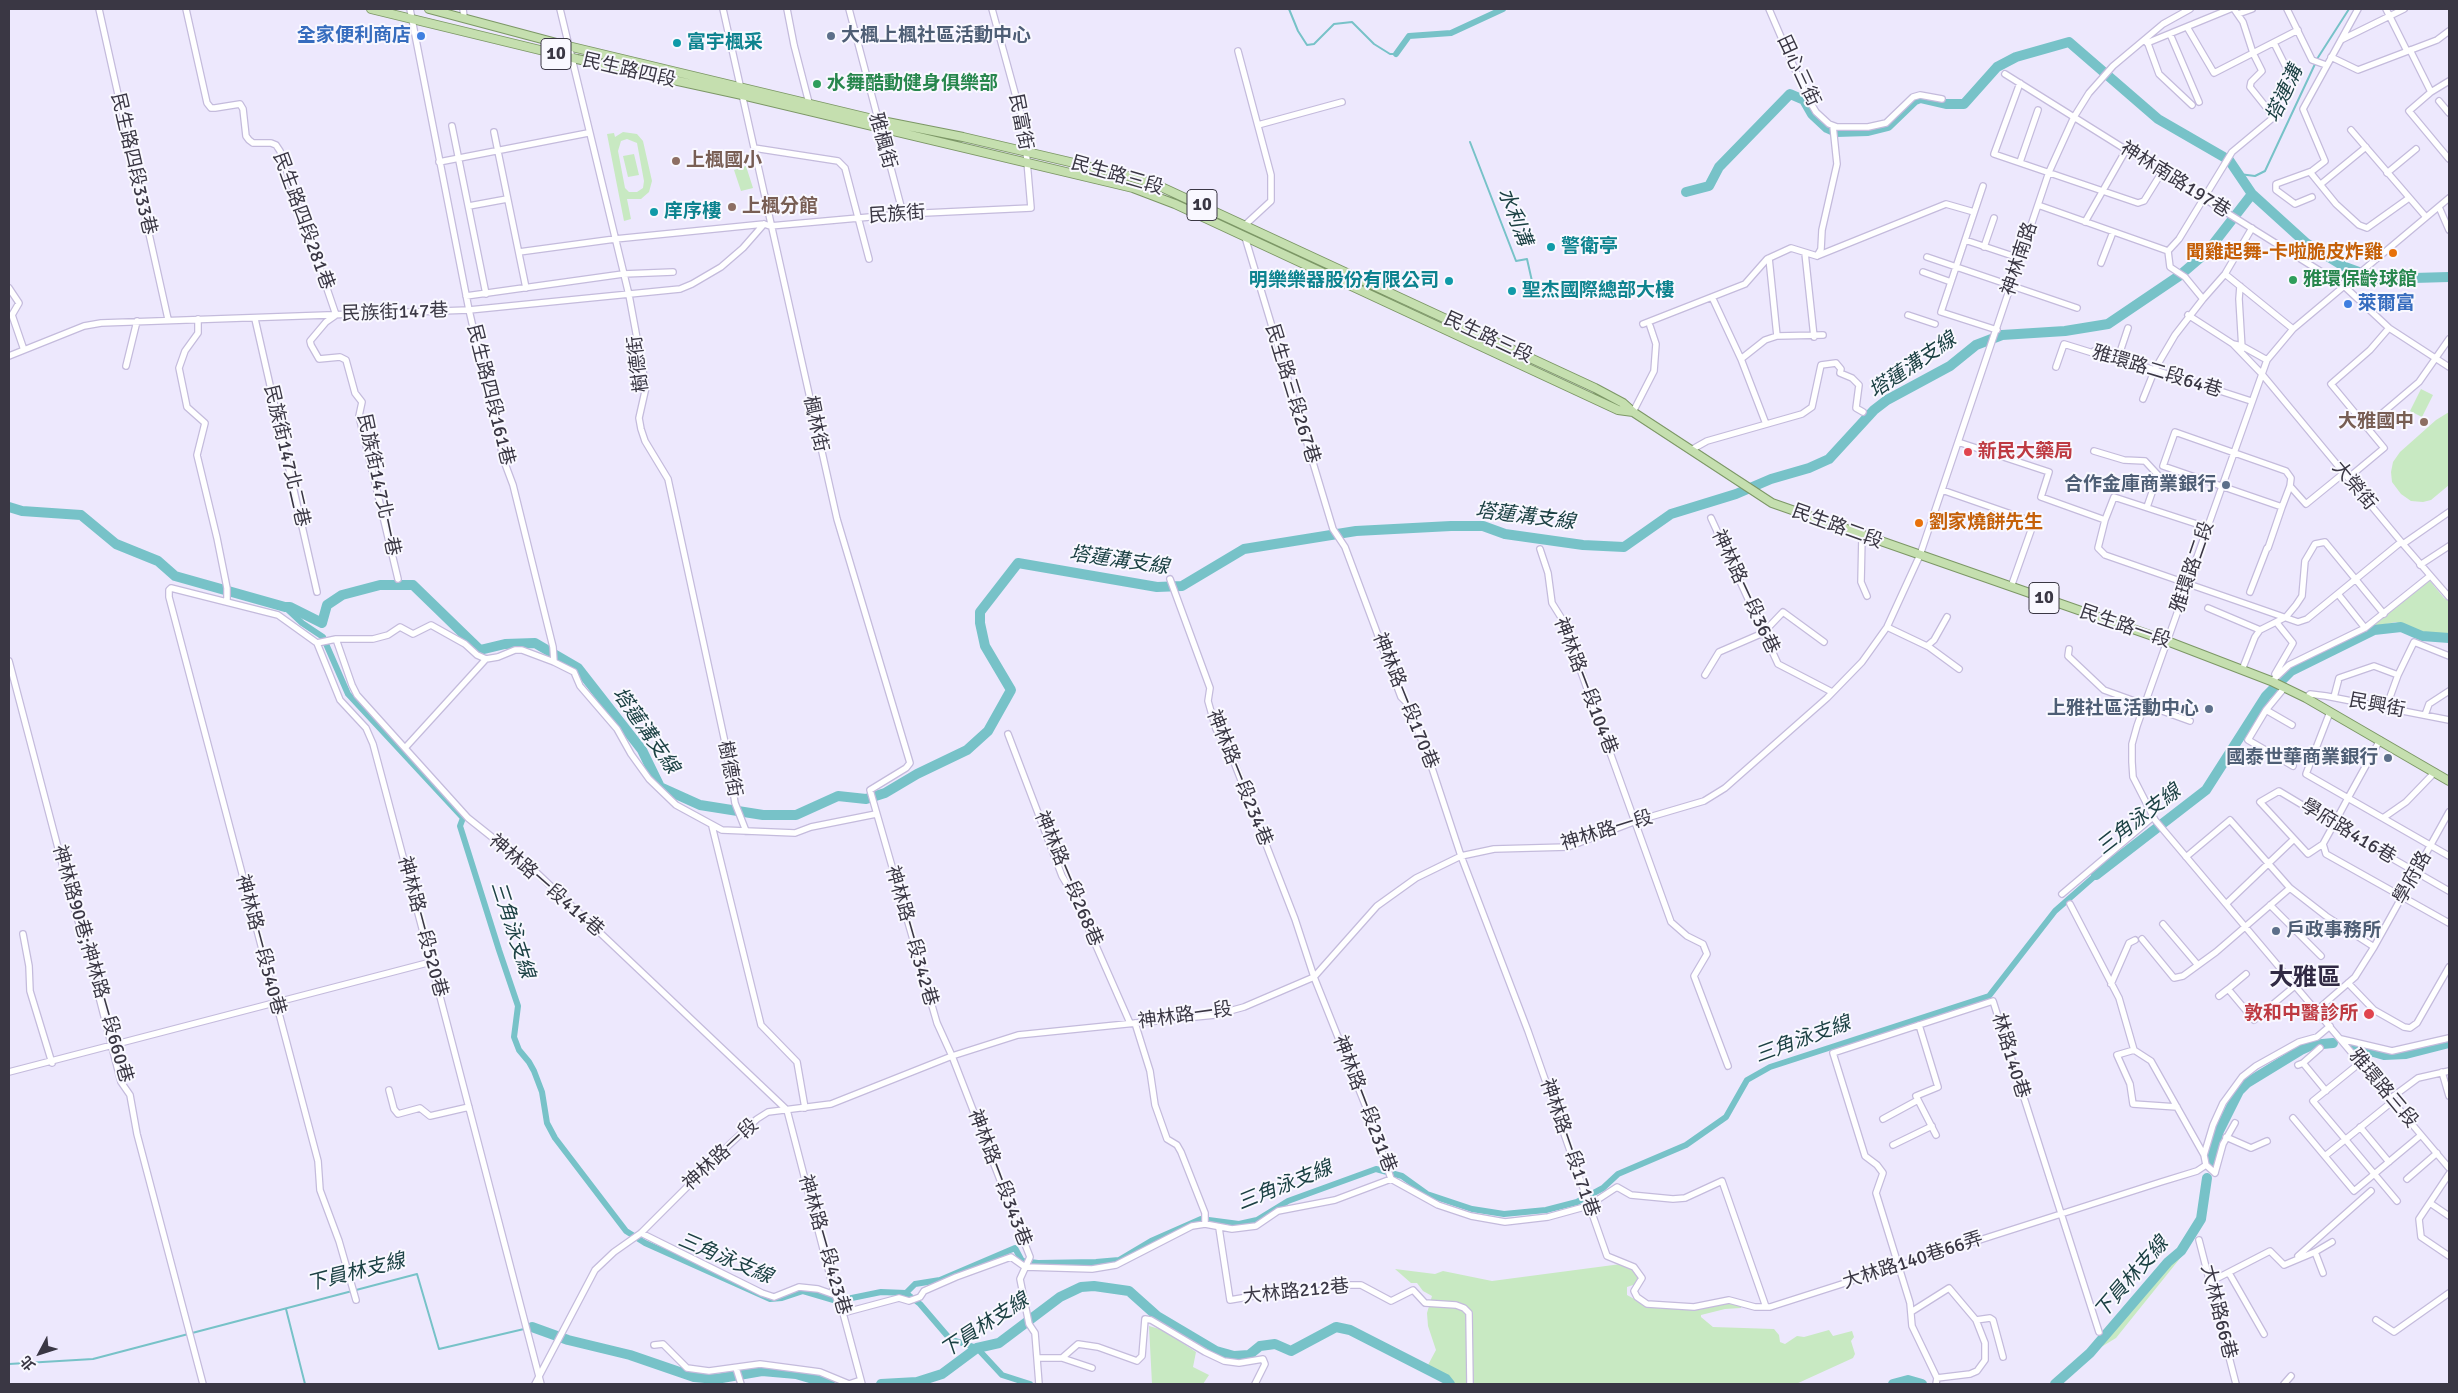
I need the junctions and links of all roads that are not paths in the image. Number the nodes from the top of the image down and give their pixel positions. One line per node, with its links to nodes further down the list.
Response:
1 (99, 9): 131 (street, 民生路四段333巷)
2 (186, 9): 128 (street, 民生路四段281巷)
3 (371, 9): 18 (main road, 民生路四段 / 10)
4 (429, 9): 19 (main road, 民生路四段 / 10)
5 (560, 9): 29 (street, 樹德街)
6 (723, 9): 40 (street, 楓林街)
7 (788, 9): 47 (street)
8 (849, 9): 52 (street, 雅楓街)
9 (992, 9): 64 (street, 民富街)
10 (1769, 9): 55 (street, 田心三街)
11 (2190, 9): 27 (street, 神林南路)
12 (2232, 9): 20 (street); 22 (street)
13 (2252, 9): 20 (street)
14 (2286, 9): 23 (street)
15 (2358, 9): 26 (street)
16 (2386, 9): 21 (street)
17 (2404, 9): 21 (street)
18 (410, 13): 33 (main road, 民生路四段 / 10); 67 (street, 民生路四段161巷)
19 (464, 13): 29 (main road, 民生路四段 / 10)
20 (2238, 14): 32 (street)
21 (2390, 16): 26 (street); 31 (street)
22 (2187, 27): 25 (street); 32 (street)
23 (2298, 30): 28 (street); 35 (street)
24 (2449, 31): 31 (street)
25 (2170, 34): 27 (street); 46 (street)
26 (2341, 40): 34 (street)
27 (2146, 41): 48 (street); 51 (street, 神林南路)
28 (2274, 42): 32 (street); 37 (street)
29 (568, 46): 33 (street, 樹德街); 40 (main road, 民生路四段 / 10)
30 (1238, 51): 53 (street)
31 (2408, 51): 34 (street); 41 (street)
32 (2253, 53): 77 (street)
33 (570, 57): 42 (main road, 民生路四段 / 10); 58 (street, 樹德街)
34 (2331, 57): 35 (street)
35 (2326, 65): 72 (street)
36 (2005, 74): 39 (street, 神林南路197巷)
37 (2292, 79)
38 (2449, 81): 41 (street)
39 (2020, 83): 51 (street, 神林南路197巷); 68 (street)
40 (740, 86): 42 (street, 楓林街); 47 (main road, 民生路三段 / 10)
41 (2431, 92): 66 (street)
42 (742, 95): 52 (main road, 民生路三段 / 10); 60 (street, 楓林街)
43 (1942, 99): 55 (street, 田心三街)
44 (2439, 101): 50 (street)
45 (1342, 102): 53 (street)
46 (2199, 102)
47 (809, 103): 52 (main road, 民生路三段 / 10)
48 (2192, 105)
49 (2038, 110): 68 (street)
50 (2449, 113)
51 (2074, 117): 63 (street, 神林南路197巷); 70 (street, 神林南路)
52 (878, 123): 64 (main road, 民生路三段 / 10); 69 (main road, 民生路三段 / 10); 87 (street, 雅楓街)
53 (1258, 125): 93 (street)
54 (452, 126): 65 (street)
55 (1833, 126): 104 (street)
56 (2351, 130): 59 (street)
57 (494, 132): 62 (street)
58 (588, 133): 62 (street); 98 (street, 樹德街)
59 (2366, 147): 73 (street); 74 (street)
60 (754, 148): 88 (street); 92 (street, 楓林街)
61 (2416, 149): 73 (street)
62 (498, 150): 65 (street); 81 (street)
63 (2126, 150): 71 (street, 神林南路197巷); 76 (street)
64 (1027, 152): 69 (street, 民富街); 93 (main road, 民生路三段 / 10)
65 (459, 158): 67 (street); 83 (street)
66 (2449, 159)
67 (439, 162): 123 (street, 民生路四段161巷)
68 (2020, 162): 70 (street)
69 (1027, 163): 85 (street, 民富街); 97 (main road, 民生路三段 / 10)
70 (2049, 172): 76 (street); 82 (street, 神林南路)
71 (2162, 172): 76 (street); 77 (street, 神林南路197巷)
72 (2310, 172): 74 (street); 78 (street)
73 (2387, 172): 79 (street)
74 (2321, 184): 79 (street)
75 (1984, 186): 86 (street)
76 (2103, 191): 91 (street)
77 (2203, 197): 94 (street, 神林南路197巷); 101 (street)
78 (2312, 197)
79 (2409, 198): 89 (street)
80 (2449, 198): 84 (street, 雅環路二段)
81 (507, 199): 83 (street); 102 (street)
82 (2038, 205): 91 (street); 107 (street, 神林南路)
83 (469, 206): 121 (street)
84 (2439, 207): 89 (street, 雅環路二段); 95 (street)
85 (1031, 208): 87 (street, 民族街)
86 (1974, 212): 99 (street); 104 (street)
87 (902, 214): 88 (street, 民族街)
88 (858, 217): 92 (street, 民族街); 108 (street)
89 (2426, 217): 118 (street, 雅環路二段)
90 (1994, 218): 100 (street)
91 (2085, 222): 96 (street)
92 (767, 225): 98 (street, 民族街); 122 (street, 民族街147巷); 243 (street, 楓林街)
93 (1245, 225): 160 (main road, 民生路三段 / 10)
94 (2252, 228): 114 (street); 118 (street, 神林南路197巷)
95 (2449, 230)
96 (2113, 232): 101 (street); 109 (street)
97 (1246, 236): 160 (main road, 民生路三段 / 10); 182 (street, 民生路三段267巷)
98 (614, 239): 102 (street, 民族街); 113 (street, 樹德街)
99 (1965, 240): 100 (street); 110 (street)
100 (1984, 247): 107 (street)
101 (2168, 251): 125 (street)
102 (519, 252): 120 (street)
103 (1805, 252): 104 (street); 105 (street); 142 (street)
104 (1816, 256)
105 (1769, 258): 124 (street); 141 (street)
106 (1927, 258): 110 (street)
107 (2019, 258): 116 (street, 神林南路)
108 (869, 259)
109 (2101, 263)
110 (1956, 267): 115 (street); 116 (street)
111 (674, 272): 113 (street)
112 (1923, 272): 115 (street)
113 (623, 274): 120 (street); 122 (street, 樹德街)
114 (2225, 274): 117 (street); 125 (street)
115 (1951, 282): 139 (street)
116 (2011, 286): 126 (street); 139 (street, 神林南路)
117 (2240, 286): 138 (street); 145 (street)
118 (2344, 286): 137 (street, 神林南路197巷); 138 (street, 雅環路二段)
119 (9, 288): 146 (street)
120 (526, 288): 121 (street)
121 (486, 294): 123 (street)
122 (629, 295): 127 (street, 民族街147巷); 249 (street, 樹德街)
123 (466, 296): 127 (street, 民生路四段161巷)
124 (1712, 298): 151 (street); 160 (street)
125 (2203, 299): 130 (street)
126 (2077, 308)
127 (469, 310): 128 (street, 民族街147巷); 216 (street, 民生路四段161巷)
128 (336, 315): 133 (street, 民族街147巷); 187 (street, 民族街147北一巷)
129 (1908, 315): 135 (street)
130 (2188, 315): 144 (street); 156 (street)
131 (168, 319): 132 (street, 民族街147巷); 134 (street, 民族街147巷)
132 (198, 319): 133 (street, 民族街147巷); 197 (street)
133 (255, 319): 192 (street, 民族街147北二巷)
134 (136, 321): 146 (street, 民族街147巷); 153 (street)
135 (1935, 324)
136 (2128, 328): 149 (street)
137 (2389, 328): 150 (street, 神林南路197巷); 163 (street)
138 (2293, 329): 152 (street, 雅環路二段)
139 (1996, 331): 164 (street, 神林南路)
140 (1823, 335): 142 (street)
141 (1777, 336): 142 (street); 151 (street)
142 (1814, 337)
143 (2449, 339): 150 (street)
144 (2233, 344): 145 (street); 147 (street, 大榮街)
145 (2242, 346): 147 (street); 152 (street)
146 (24, 350): 148 (street, 民族街147巷)
147 (2242, 353): 157 (street, 大榮街)
148 (9, 356)
149 (2118, 358): 154 (street, 雅環路二段64巷); 156 (street, 雅環路二段64巷)
150 (2435, 358): 155 (street, 神林南路197巷); 163 (street)
151 (1741, 359): 162 (street)
152 (2267, 360): 157 (street, 雅環路二段)
153 (126, 366)
154 (2056, 367)
155 (2449, 367)
156 (2156, 370): 158 (street); 159 (street, 雅環路二段64巷)
157 (2261, 373): 159 (street, 雅環路二段); 168 (street, 大榮街)
158 (2144, 400)
159 (2251, 401): 167 (street, 雅環路二段)
160 (1633, 412): 165 (main road, 民生路三段 / 10)
161 (1863, 412): 162 (street)
162 (1766, 424): 165 (street)
163 (2366, 427): 168 (street)
164 (1958, 442): 171 (street, 神林南路); 177 (street)
165 (1690, 450): 172 (main road, 民生路三段 / 10)
166 (2094, 451): 173 (street)
167 (2233, 452): 169 (street, 雅環路二段); 169 (street); 170 (street)
168 (2346, 475): 170 (street); 180 (street, 大榮街)
169 (2222, 486): 174 (street); 178 (street, 雅環路二段)
170 (2290, 486): 174 (street)
171 (1942, 490): 184 (street, 神林南路); 191 (street)
172 (1756, 494): 179 (main road, 民生路二段 / 10)
173 (2147, 507): 177 (street); 178 (street)
174 (2282, 507): 193 (street)
175 (2449, 512): 180 (street)
176 (1711, 518): 206 (street, 神林路一段36巷)
177 (2105, 520): 190 (street)
178 (2206, 527): 190 (street, 雅環路二段)
179 (1862, 536): 184 (main road, 民生路二段 / 10); 195 (street)
180 (2402, 543): 185 (street, 大榮街); 189 (street)
181 (2449, 546): 185 (street)
182 (1346, 547): 253 (street, 神林路一段170巷)
183 (1540, 549): 246 (street, 神林路一段104巷)
184 (1920, 555): 191 (main road, 民生路一段 / 10); 203 (street, 神林路一段)
185 (2420, 565): 186 (street, 大榮街)
186 (2430, 576): 196 (street, 大榮街); 199 (street)
187 (398, 579)
188 (1170, 579): 277 (street, 神林路一段234巷)
189 (2356, 579): 194 (street); 199 (street); 201 (street)
190 (2188, 582): 201 (street); 209 (street, 雅環路二段)
191 (2011, 587): 209 (main road, 民生路一段 / 10)
192 (317, 592)
193 (2250, 592)
194 (2338, 594): 201 (street); 204 (street)
195 (1867, 596)
196 (2449, 597)
197 (227, 602): 210 (street); 283 (street, 神林路一段540巷)
198 (2208, 608): 205 (street)
199 (2384, 614): 204 (street)
200 (1947, 617): 211 (street)
201 (2286, 617): 202 (street)
202 (2277, 623): 205 (street); 221 (street)
203 (1887, 627): 211 (street); 224 (street, 神林路一段)
204 (2365, 628): 221 (street)
205 (2260, 630): 218 (street)
206 (1763, 633): 208 (street); 219 (street); 224 (street, 神林路一段36巷)
207 (336, 639): 210 (street); 214 (street); 237 (street, 神林路一段414巷)
208 (1824, 642)
209 (2167, 642): 218 (main road, 民生路一段 / 10); 227 (street, 雅環路二段)
210 (317, 643): 273 (street, 神林路一段520巷)
211 (1927, 646): 217 (street)
212 (2069, 649): 227 (street)
213 (2449, 656): 220 (street)
214 (486, 659): 216 (street); 237 (street)
215 (9, 661): 290 (street, 神林路90巷;神林路一段660巷)
216 (554, 662): 248 (street)
217 (1959, 669)
218 (2242, 670): 221 (main road, 民生路一段 / 10)
219 (1705, 675)
220 (2398, 675): 225 (street); 228 (street)
221 (2272, 681): 222 (main road, 10)
222 (2285, 687): 226 (main road, 10); 229 (street)
223 (2449, 691): 231 (street)
224 (1832, 692): 246 (street, 神林路一段)
225 (2334, 697): 226 (street, 民興街); 228 (street, 民興街)
226 (2306, 698): 230 (main road, 10)
227 (2144, 705): 233 (street); 245 (street, 雅環路二段)
228 (2386, 708): 231 (street, 民興街)
229 (2266, 710): 234 (street); 238 (street)
230 (2330, 712): 236 (main road, 10); 241 (street)
231 (2425, 716): 232 (street, 民興街)
232 (2449, 720)
233 (2190, 721)
234 (2292, 726)
235 (1008, 734): 285 (street, 神林路一段268巷)
236 (2380, 740): 239 (main road, 10); 241 (street)
237 (405, 748): 308 (street, 神林路一段414巷)
238 (2293, 766)
239 (2435, 772): 240 (main road, 10); 244 (street)
240 (2449, 781)
241 (2348, 798): 244 (street); 247 (street)
242 (2449, 812): 252 (street, 學府路)
243 (876, 814): 249 (street); 293 (street, 神林路一段342巷)
244 (2383, 818): 252 (street)
245 (2154, 819): 255 (street, 雅環路二段); 260 (street)
246 (1636, 821): 253 (street, 神林路一段); 296 (street, 神林路一段104巷)
247 (2334, 824): 250 (street, 學府路416巷); 251 (street); 257 (street, 學府路416巷)
248 (712, 826): 249 (street); 307 (street)
249 (746, 831)
250 (2294, 839): 251 (street); 256 (street)
251 (2323, 844): 261 (street)
252 (2432, 846): 254 (street); 257 (street, 學府路)
253 (1461, 856): 277 (street, 神林路一段); 333 (street, 神林路一段171巷)
254 (2449, 856)
255 (2186, 857): 256 (street); 263 (street, 雅環路二段)
256 (2267, 862): 258 (street); 263 (street)
257 (2416, 872): 259 (street, 學府路416巷); 261 (street, 學府路)
258 (2290, 888): 264 (street); 271 (street)
259 (2449, 891)
260 (2062, 894)
261 (2403, 896): 265 (street); 271 (street, 學府路)
262 (2070, 904): 279 (street)
263 (2226, 904): 267 (street, 雅環路二段)
264 (2270, 905): 267 (street); 272 (street)
265 (2449, 923)
266 (2162, 924): 274 (street)
267 (2246, 927): 274 (street); 280 (street, 雅環路二段)
268 (23, 934): 295 (street)
269 (2142, 939): 274 (street)
270 (2134, 940): 279 (street)
271 (2374, 947): 278 (street, 學府路)
272 (2321, 956)
273 (431, 962): 283 (street); 305 (street, 神林路一段520巷)
274 (2197, 964)
275 (2449, 967): 278 (street)
276 (2246, 974): 281 (street)
277 (1314, 977): 285 (street, 神林路一段); 329 (street, 神林路一段231巷)
278 (2348, 983): 284 (street, 學府路)
279 (2111, 984): 292 (street)
280 (2296, 985): 281 (street); 284 (street, 雅環路二段)
281 (2228, 989): 282 (street)
282 (2219, 996)
283 (277, 1003): 290 (street); 351 (street, 神林路一段540巷)
284 (2317, 1010): 287 (street, 雅環路三段)
285 (1132, 1023): 293 (street, 神林路一段); 336 (street, 神林路一段268巷)
286 (1919, 1025): 304 (street); 334 (street, 林路140巷); 344 (street, 林路140巷)
287 (2330, 1026): 288 (street, 雅環路三段); 321 (street)
288 (2341, 1038): 289 (street); 294 (street, 雅環路三段)
289 (2449, 1038)
290 (112, 1046): 295 (street); 369 (street, 神林路90巷;神林路一段660巷)
291 (2320, 1048): 301 (street)
292 (2134, 1050): 306 (street); 306 (street)
293 (952, 1056): 307 (street, 神林路一段); 345 (street, 神林路一段343巷)
294 (2361, 1062): 301 (street); 303 (street, 雅環路三段)
295 (52, 1063): 298 (street)
296 (1728, 1066)
297 (2449, 1071): 299 (street)
298 (9, 1072)
299 (2442, 1072): 302 (street); 303 (street)
300 (389, 1090): 305 (street)
301 (2326, 1091): 317 (street)
302 (2449, 1096)
303 (2392, 1099): 313 (street); 315 (street, 雅環路三段)
304 (1918, 1100): 309 (street); 312 (street)
305 (469, 1107): 366 (street, 神林路一段520巷)
306 (2177, 1107): 321 (street)
307 (805, 1108): 308 (street, 神林路一段)
308 (787, 1110): 338 (street, 神林路一段); 350 (street, 神林路一段423巷)
309 (1883, 1118)
310 (2293, 1118): 322 (street)
311 (2235, 1122): 316 (street)
312 (1932, 1126): 314 (street); 319 (street)
313 (2360, 1127): 317 (street); 323 (street)
314 (1936, 1135)
315 (2422, 1135): 320 (street, 雅環路三段); 323 (street)
316 (2226, 1137): 318 (street); 324 (street, 大林路140巷66弄)
317 (2345, 1139): 322 (street); 326 (street)
318 (2266, 1141)
319 (1893, 1145)
320 (2437, 1153): 325 (street, 雅環路三段); 328 (street)
321 (2204, 1154): 324 (street)
322 (2325, 1156): 326 (street)
323 (2389, 1162): 326 (street)
324 (2206, 1165): 334 (street, 大林路140巷66弄)
325 (2449, 1168)
326 (2374, 1174): 331 (street)
327 (2449, 1174): 332 (street)
328 (2407, 1178)
329 (1391, 1179): 333 (street, 神林路一段231巷); 337 (street)
330 (2371, 1190): 343 (street)
331 (2397, 1202)
332 (2430, 1203): 335 (street); 342 (street)
333 (1588, 1206): 352 (street, 神林路一段171巷); 352 (street, 神林路一段231巷)
334 (2061, 1214): 344 (street, 大林路140巷66弄); 357 (street)
335 (2449, 1216)
336 (1205, 1224): 337 (street); 345 (street)
337 (1219, 1228): 375 (street, 大林路212巷)
338 (641, 1233): 350 (street); 366 (street, 神林路一段)
339 (2199, 1240): 348 (street, 大林路66巷)
340 (2332, 1242): 341 (street)
341 (2315, 1252): 343 (street); 347 (street)
342 (2449, 1256)
343 (2296, 1259): 346 (street)
344 (1899, 1265): 352 (street, 大林路140巷66弄); 353 (street)
345 (1025, 1267): 354 (street); 361 (street, 神林路一段343巷)
346 (2228, 1273): 348 (street); 358 (street)
347 (2323, 1273)
348 (2210, 1282): 376 (street, 大林路66巷)
349 (2449, 1293): 356 (street)
350 (835, 1295): 354 (street, 神林路一段423巷)
351 (356, 1300)
352 (1766, 1307)
353 (1911, 1312): 355 (street); 367 (street)
354 (843, 1313): 368 (street, 神林路一段423巷)
355 (1976, 1320): 360 (street); 367 (street)
356 (2376, 1320)
357 (2099, 1332)
358 (2264, 1334)
359 (654, 1345): 363 (street)
360 (2004, 1357)
361 (1038, 1358): 362 (street); 373 (street, 神林路一段343巷)
362 (1062, 1358): 364 (street); 374 (street)
363 (736, 1368): 368 (street); 372 (street)
364 (1092, 1368)
365 (2291, 1376): 377 (street)
366 (539, 1377): 370 (street, 神林路一段); 371 (street, 神林路一段520巷)
367 (1936, 1381)
368 (861, 1382)
369 (203, 1384)
370 (535, 1384)
371 (541, 1384)
372 (741, 1384)
373 (1038, 1384)
374 (1255, 1384)
375 (1470, 1384)
376 (2236, 1384)
377 (2284, 1384)

